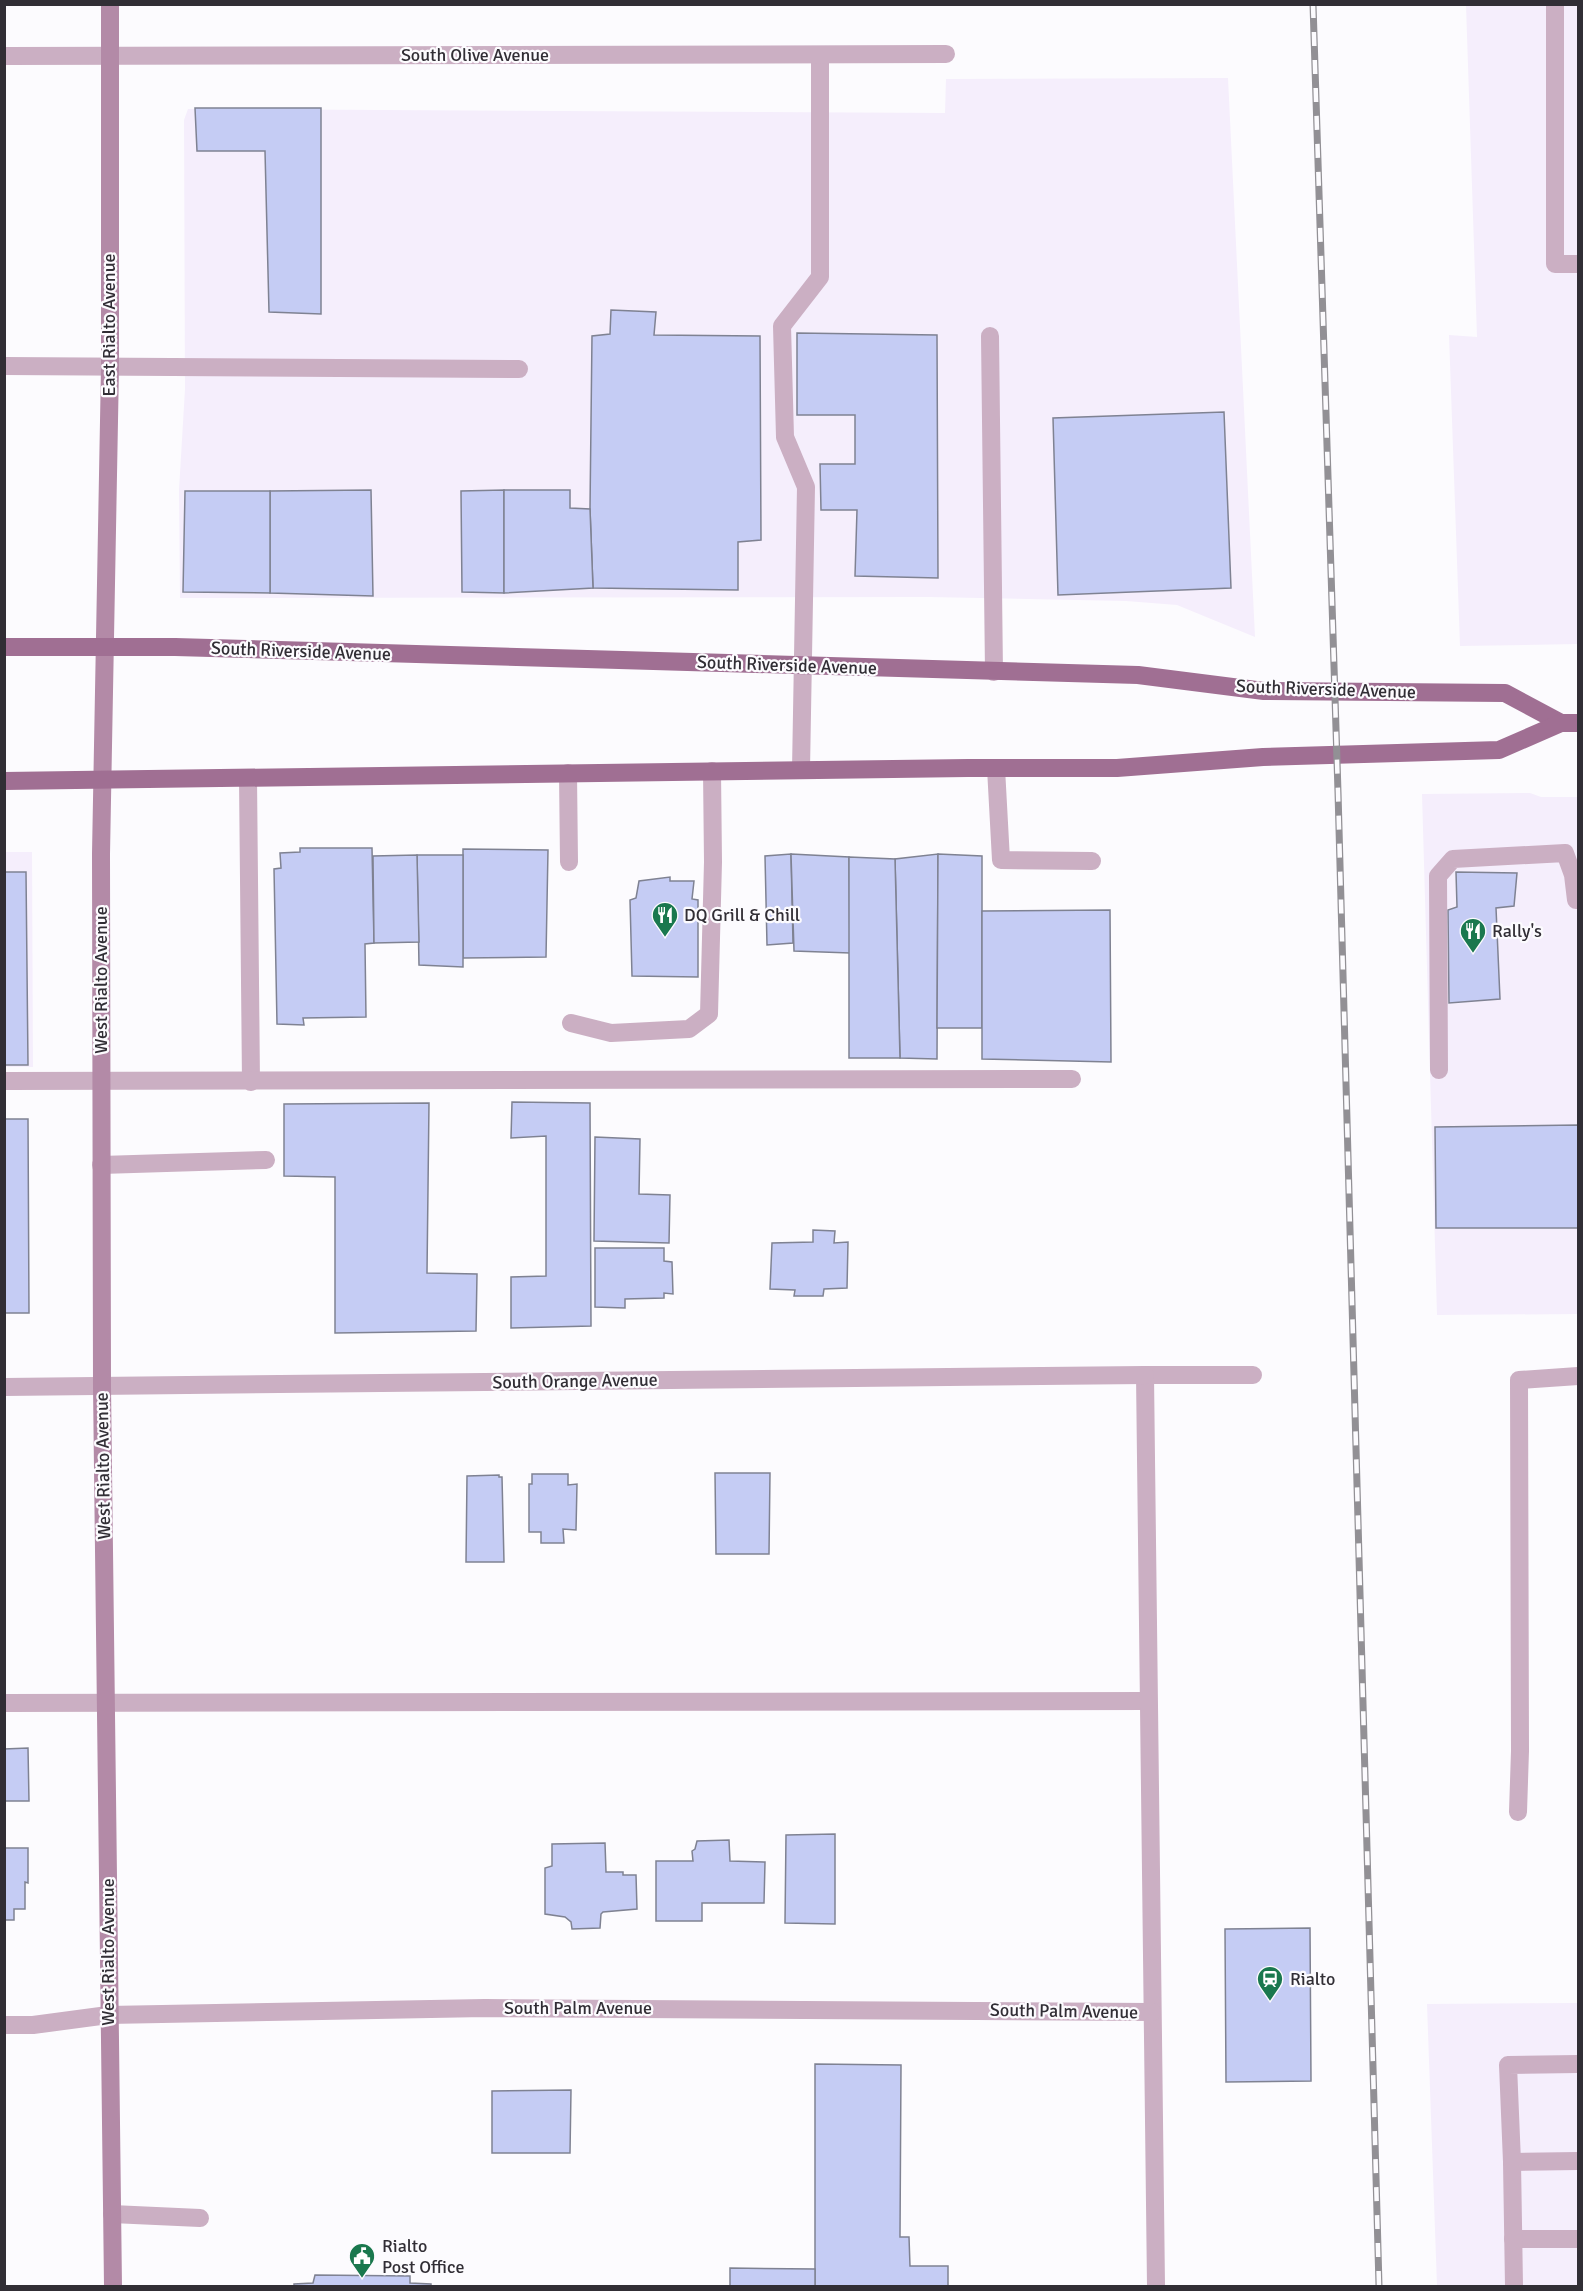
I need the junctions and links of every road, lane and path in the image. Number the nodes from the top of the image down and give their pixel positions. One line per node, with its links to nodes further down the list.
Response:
1 (110, 4): 6 (street, East Rialto Avenue)
2 (1555, 4): 7 (street)
3 (946, 54): 4 (street, South Olive Avenue)
4 (819, 55): 6 (street, South Olive Avenue); 14 (street)
5 (4, 56): 6 (street, South Olive Avenue)
6 (110, 56): 10 (street, East Rialto Avenue)
7 (1578, 264)
8 (990, 336): 15 (street)
9 (4, 366): 10 (street)
10 (110, 367): 11 (street); 12 (street, East Rialto Avenue)
11 (519, 369)
12 (105, 646): 13 (main road, South Riverside Avenue); 14 (main road, South Riverside Avenue); 23 (street, West Rialto Avenue)
13 (4, 647)
14 (802, 666): 15 (main road, South Riverside Avenue); 18 (street)
15 (994, 672): 16 (main road, South Riverside Avenue)
16 (1570, 723): 17 (main road, South Riverside Avenue)
17 (996, 768): 18 (main road, South Riverside Avenue); 24 (street)
18 (801, 770): 19 (main road, South Riverside Avenue)
19 (712, 771): 20 (main road, South Riverside Avenue); 27 (street)
20 (568, 773): 21 (main road, South Riverside Avenue); 25 (street)
21 (248, 778): 23 (main road, South Riverside Avenue); 32 (street)
22 (4, 781): 23 (main road, South Riverside Avenue)
23 (101, 781): 31 (street, West Rialto Avenue)
24 (1092, 861)
25 (569, 862)
26 (1577, 900): 28 (street)
27 (571, 1023)
28 (1438, 1070)
29 (1072, 1079): 32 (street)
30 (4, 1082): 31 (street)
31 (102, 1082): 32 (street); 34 (street, West Rialto Avenue)
32 (251, 1082)
33 (266, 1160): 34 (street)
34 (102, 1165): 39 (street, West Rialto Avenue)
35 (1145, 1375): 36 (street, South Orange Avenue); 39 (street, South Orange Avenue); 40 (street)
36 (1253, 1375)
37 (1578, 1376): 43 (street)
38 (4, 1387): 39 (street, South Orange Avenue)
39 (102, 1387): 42 (street, West Rialto Avenue)
40 (1148, 1701): 42 (street); 44 (street)
41 (4, 1703): 42 (street)
42 (106, 1703): 45 (street, West Rialto Avenue)
43 (1518, 1812)
44 (1152, 2012): 45 (street, South Palm Avenue); 55 (street)
45 (108, 2015): 46 (street, South Palm Avenue); 50 (street, West Rialto Avenue)
46 (4, 2025)
47 (1578, 2064): 49 (street)
48 (1578, 2161): 49 (street)
49 (1512, 2162): 52 (street)
50 (112, 2214): 51 (street); 54 (street, West Rialto Avenue)
51 (200, 2218)
52 (1513, 2239): 53 (street); 56 (street)
53 (1578, 2239)
54 (112, 2286)
55 (1156, 2286)
56 (1514, 2286)

